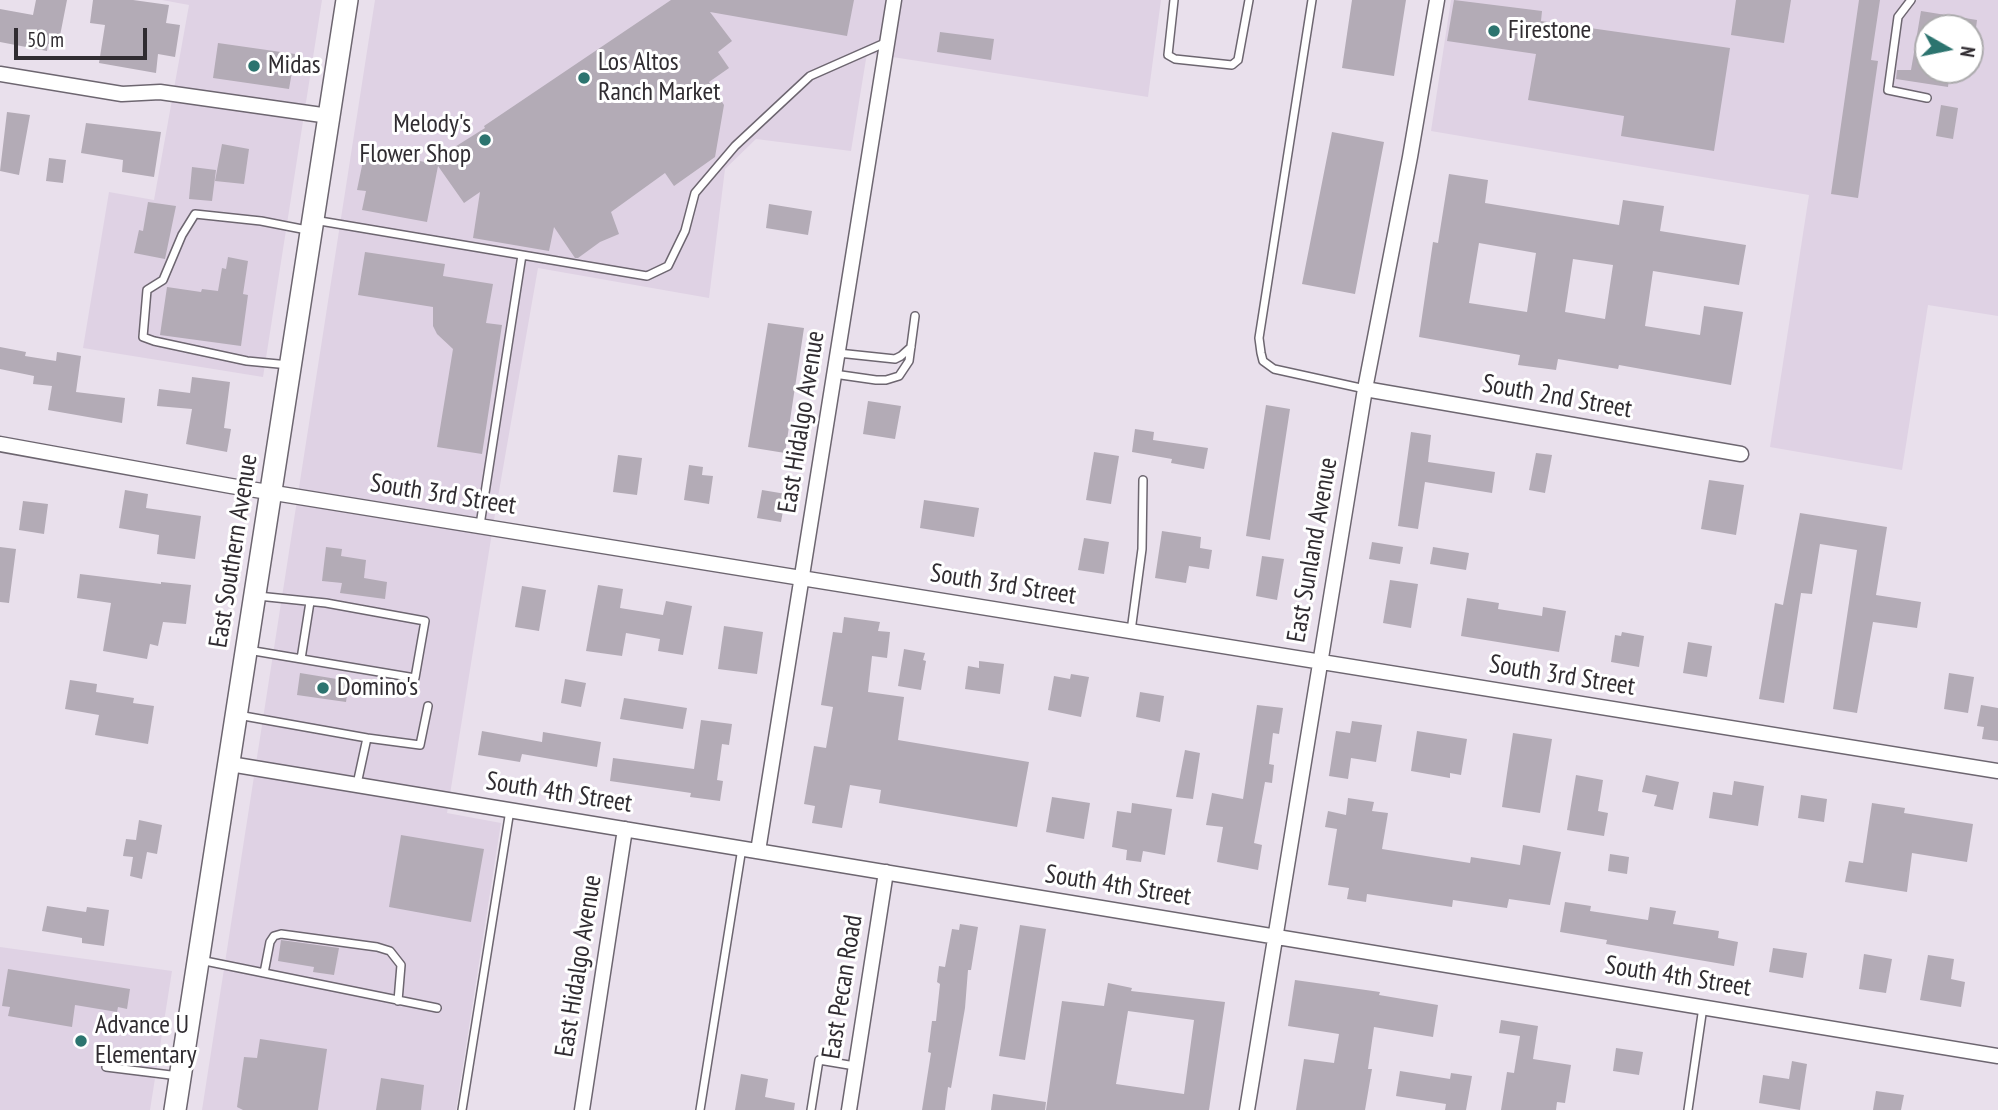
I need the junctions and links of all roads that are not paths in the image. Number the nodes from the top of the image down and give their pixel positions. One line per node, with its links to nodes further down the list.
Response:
1 (347, 0): 11 (main road, East Southern Avenue)
2 (894, 0): 8 (street, East Hidalgo Avenue)
3 (1174, 0): 4 (lane)
4 (1249, 0)
5 (1312, 0): 19 (lane)
6 (1437, 0): 19 (street, East Sunland Avenue)
7 (1911, 0): 10 (lane)
8 (887, 42): 13 (lane); 16 (street, East Hidalgo Avenue)
9 (0, 74): 11 (street)
10 (1927, 98)
11 (329, 116): 12 (main road, East Southern Avenue)
12 (312, 225): 13 (lane); 17 (main road, East Southern Avenue); 17 (lane)
13 (522, 255): 24 (lane)
14 (915, 316): 15 (lane)
15 (911, 346): 16 (lane); 18 (lane)
16 (838, 353): 18 (street, East Hidalgo Avenue)
17 (291, 365): 23 (main road, East Southern Avenue)
18 (834, 374): 25 (street, East Hidalgo Avenue)
19 (1365, 389): 21 (street, South 2nd Street); 31 (street, East Sunland Avenue)
20 (0, 444): 23 (street, South 3rd Street)
21 (1741, 454)
22 (1143, 480): 28 (lane)
23 (272, 492): 24 (street, South 3rd Street); 26 (main road, East Southern Avenue)
24 (480, 525): 25 (street, South 3rd Street)
25 (802, 578): 28 (street, South 3rd Street); 41 (street, East Hidalgo Avenue)
26 (255, 595): 27 (lane); 29 (main road, East Southern Avenue)
27 (310, 602): 30 (lane); 30 (lane)
28 (1131, 631): 31 (street, South 3rd Street)
29 (248, 650): 30 (lane); 33 (main road, East Southern Avenue)
30 (301, 659)
31 (1318, 662): 36 (street, South 3rd Street); 43 (street, East Sunland Avenue)
32 (428, 706): 34 (lane)
33 (238, 715): 34 (lane); 35 (main road, East Southern Avenue)
34 (367, 737): 37 (lane)
35 (230, 764): 37 (street, South 4th Street); 44 (main road, East Southern Avenue)
36 (1998, 771)
37 (357, 784): 38 (street, South 4th Street)
38 (510, 809): 39 (street, South 4th Street); 54 (lane)
39 (625, 829): 40 (street, South 4th Street); 55 (street, East Hidalgo Avenue)
40 (742, 848): 41 (street, South 4th Street); 56 (lane)
41 (758, 851): 42 (street, South 4th Street)
42 (886, 872): 43 (street, South 4th Street); 50 (street, East Pecan Road)
43 (1276, 935): 47 (street, South 4th Street); 59 (street, East Sunland Avenue)
44 (200, 960): 45 (lane); 52 (main road, East Southern Avenue)
45 (264, 973): 46 (lane); 46 (lane)
46 (398, 1001): 48 (lane)
47 (1703, 1006): 49 (street, South 4th Street); 60 (lane)
48 (436, 1008)
49 (1998, 1056)
50 (856, 1066): 57 (lane); 58 (street, East Pecan Road)
51 (106, 1067): 52 (lane)
52 (180, 1076): 53 (main road, East Southern Avenue)
53 (175, 1110)
54 (462, 1110)
55 (582, 1110)
56 (700, 1110)
57 (811, 1110)
58 (849, 1110)
59 (1247, 1110)
60 (1688, 1110)

